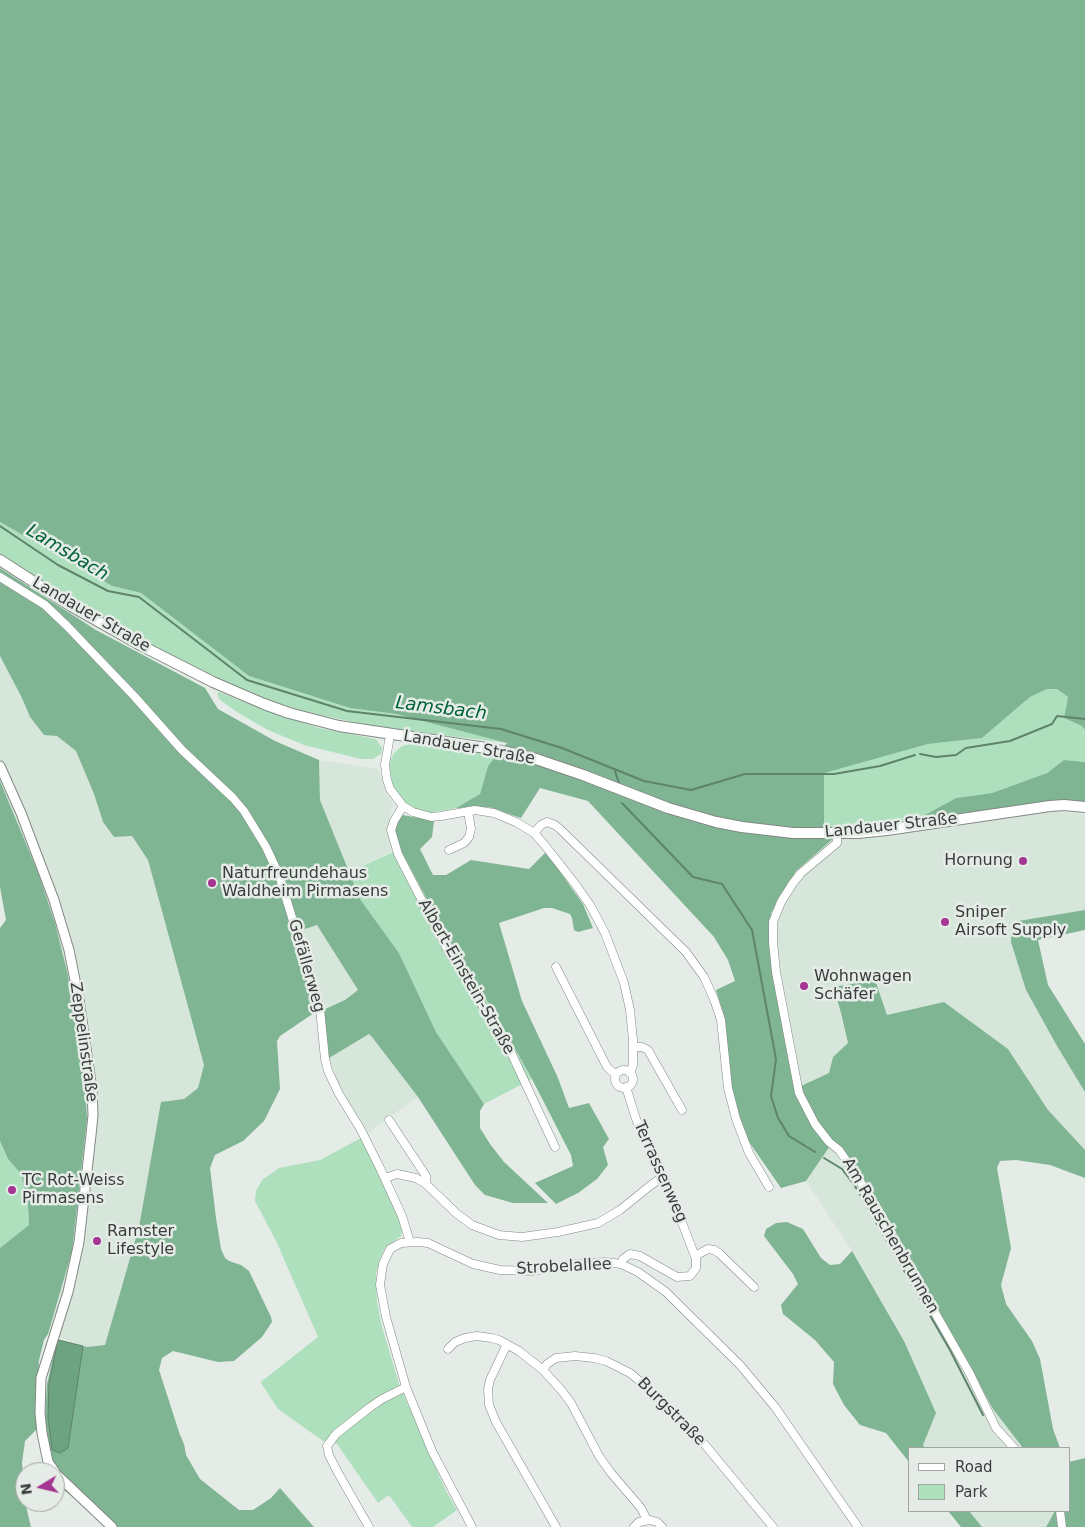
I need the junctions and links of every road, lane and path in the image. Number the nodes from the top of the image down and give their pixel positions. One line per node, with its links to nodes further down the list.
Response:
1 (0, 560): 3 (main road, Landauer Straße)
2 (0, 576): 20 (street, Gefällerweg)
3 (390, 735): 5 (street); 9 (main road, Landauer Straße)
4 (0, 766): 32 (street, Zeppelinstraße)
5 (404, 806): 7 (street); 18 (street, Albert-Einstein-Straße)
6 (1085, 807): 9 (main road, Landauer Straße)
7 (468, 811): 8 (street); 10 (street)
8 (534, 833): 12 (street); 22 (street)
9 (837, 834): 31 (street, Am Rauschenbrunnen)
10 (450, 850)
11 (556, 967): 14 (street)
12 (633, 1047): 13 (street); 16 (street)
13 (630, 1072): 14 (street); 15 (street)
14 (616, 1075): 15 (street)
15 (626, 1087): 19 (street, Terrassenweg)
16 (682, 1110)
17 (389, 1120): 21 (street)
18 (555, 1147)
19 (664, 1176): 21 (street); 24 (street, Terrassenweg)
20 (385, 1178): 21 (street); 23 (street, Gefällerweg)
21 (426, 1184)
22 (769, 1187)
23 (410, 1242): 25 (street, Strobelallee); 30 (street)
24 (695, 1256): 25 (street); 26 (street)
25 (621, 1264): 43 (street, Strobelallee)
26 (754, 1287)
27 (507, 1344): 28 (street); 29 (street); 39 (street)
28 (448, 1349)
29 (543, 1370): 35 (street); 42 (street, Burgstraße)
30 (406, 1387): 37 (street); 38 (street)
31 (1013, 1447)
32 (48, 1462)
33 (65, 1482): 36 (street, Zeppelinstraße)
34 (1060, 1512): 44 (street)
35 (647, 1520): 40 (street); 41 (street)
36 (112, 1527)
37 (369, 1527)
38 (472, 1527)
39 (556, 1527)
40 (634, 1527)
41 (662, 1527)
42 (774, 1527)
43 (858, 1527)
44 (1062, 1527)

